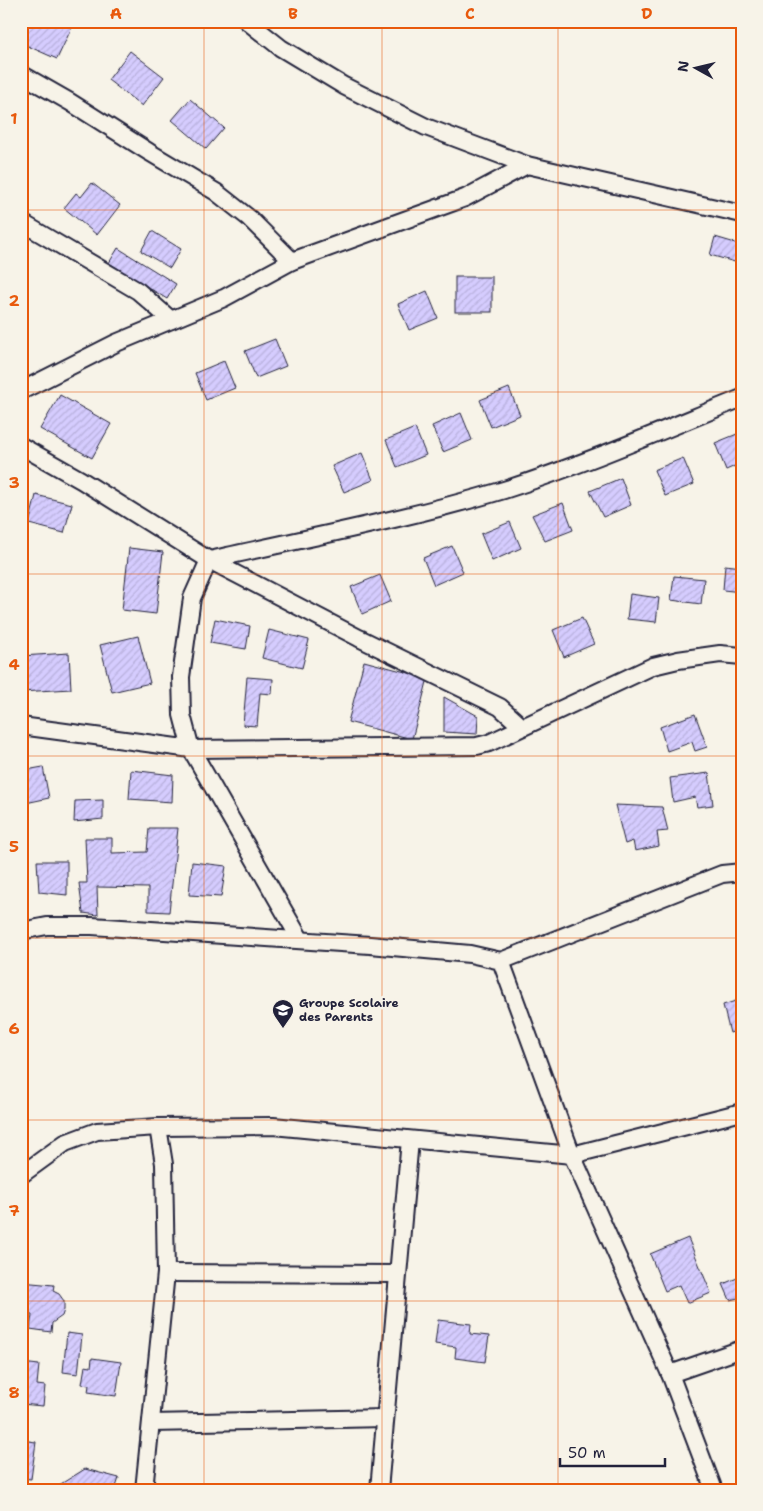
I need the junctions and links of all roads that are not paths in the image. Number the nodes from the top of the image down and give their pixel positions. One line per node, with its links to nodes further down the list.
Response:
1 (248, 21): 3 (street)
2 (21, 74): 6 (street)
3 (526, 165): 4 (street); 6 (street)
4 (742, 214)
5 (21, 222): 7 (street)
6 (292, 262): 7 (street)
7 (171, 320): 8 (street)
8 (21, 391)
9 (742, 398): 11 (street)
10 (21, 446): 11 (street)
11 (208, 560): 16 (street); 17 (street)
12 (742, 647): 13 (street)
13 (720, 654): 14 (street); 16 (street)
14 (742, 656)
15 (21, 726): 17 (street)
16 (522, 727): 17 (street)
17 (191, 749): 20 (street)
18 (742, 872): 21 (street)
19 (21, 931): 20 (street)
20 (300, 939): 21 (street)
21 (501, 961): 25 (street)
22 (742, 1112): 25 (street)
23 (158, 1127): 24 (street); 26 (street); 27 (street)
24 (410, 1140): 25 (street); 28 (street)
25 (572, 1155): 30 (street)
26 (21, 1175)
27 (166, 1272): 28 (street); 32 (street)
28 (397, 1274): 31 (street)
29 (742, 1349): 30 (street)
30 (670, 1374): 35 (street)
31 (385, 1418): 32 (street); 34 (street)
32 (151, 1423): 33 (street)
33 (144, 1490)
34 (379, 1490)
35 (714, 1490)

